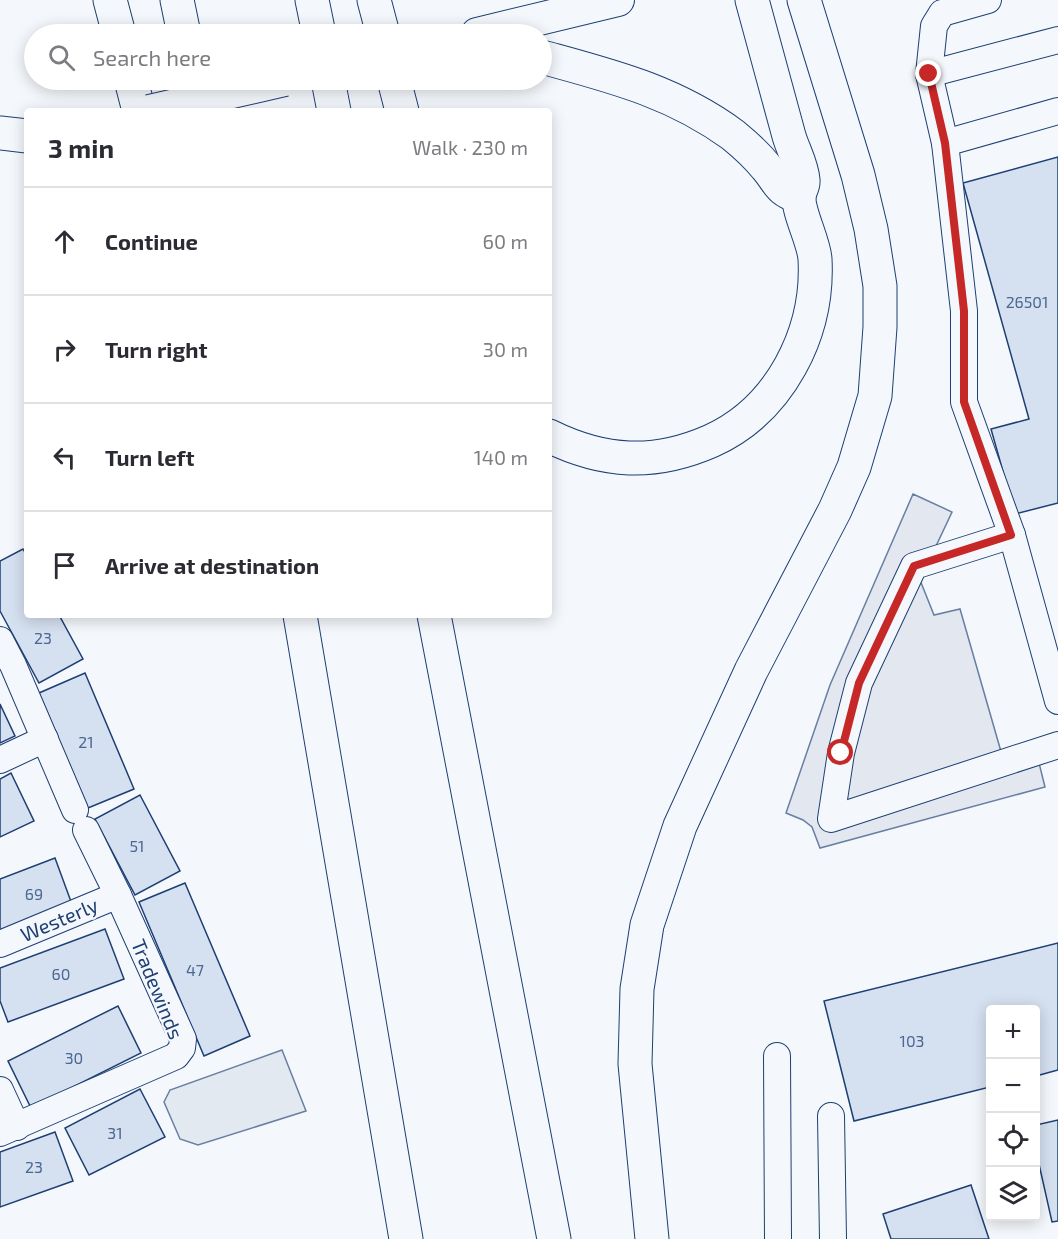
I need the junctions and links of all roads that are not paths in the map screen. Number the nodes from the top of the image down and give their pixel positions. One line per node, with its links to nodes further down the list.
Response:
1 (110, 0): 9 (highway)
2 (177, 0): 10 (highway)
3 (312, 0): 11 (highway)
4 (374, 0): 12 (highway)
5 (618, 0): 13 (main road)
6 (752, 0): 33 (highway)
7 (804, 0): 51 (highway)
8 (988, 0): 16 (street)
9 (116, 24)
10 (182, 24)
11 (317, 24)
12 (380, 24)
13 (518, 24)
14 (1058, 40): 16 (street)
15 (552, 60): 33 (highway)
16 (929, 74): 31 (street)
17 (134, 90): 22 (highway)
18 (195, 90): 24 (highway)
19 (241, 90): 23 (main road, bridge)
20 (330, 90): 25 (highway)
21 (397, 90): 26 (highway)
22 (138, 108)
23 (162, 108)
24 (199, 108)
25 (333, 108)
26 (401, 108)
27 (1058, 111): 31 (street)
28 (0, 133): 29 (highway)
29 (24, 136)
30 (24, 142): 32 (main road)
31 (945, 143): 35 (street)
32 (0, 150)
33 (799, 197): 34 (highway)
34 (552, 438)
35 (1011, 535): 39 (street); 41 (street)
36 (435, 618): 50 (highway)
37 (299, 622): 49 (highway)
38 (0, 640): 40 (street, Tradewinds)
39 (1058, 701)
40 (45, 739): 42 (street); 43 (street, Tradewinds)
41 (1058, 746)
42 (0, 760)
43 (118, 894): 44 (street, Westerly); 48 (street, Tradewinds)
44 (0, 944)
45 (777, 1056): 52 (street)
46 (0, 1090): 48 (street, Tradewinds)
47 (831, 1116): 53 (street)
48 (9, 1130)
49 (406, 1239)
50 (554, 1239)
51 (652, 1239)
52 (778, 1239)
53 (833, 1239)

